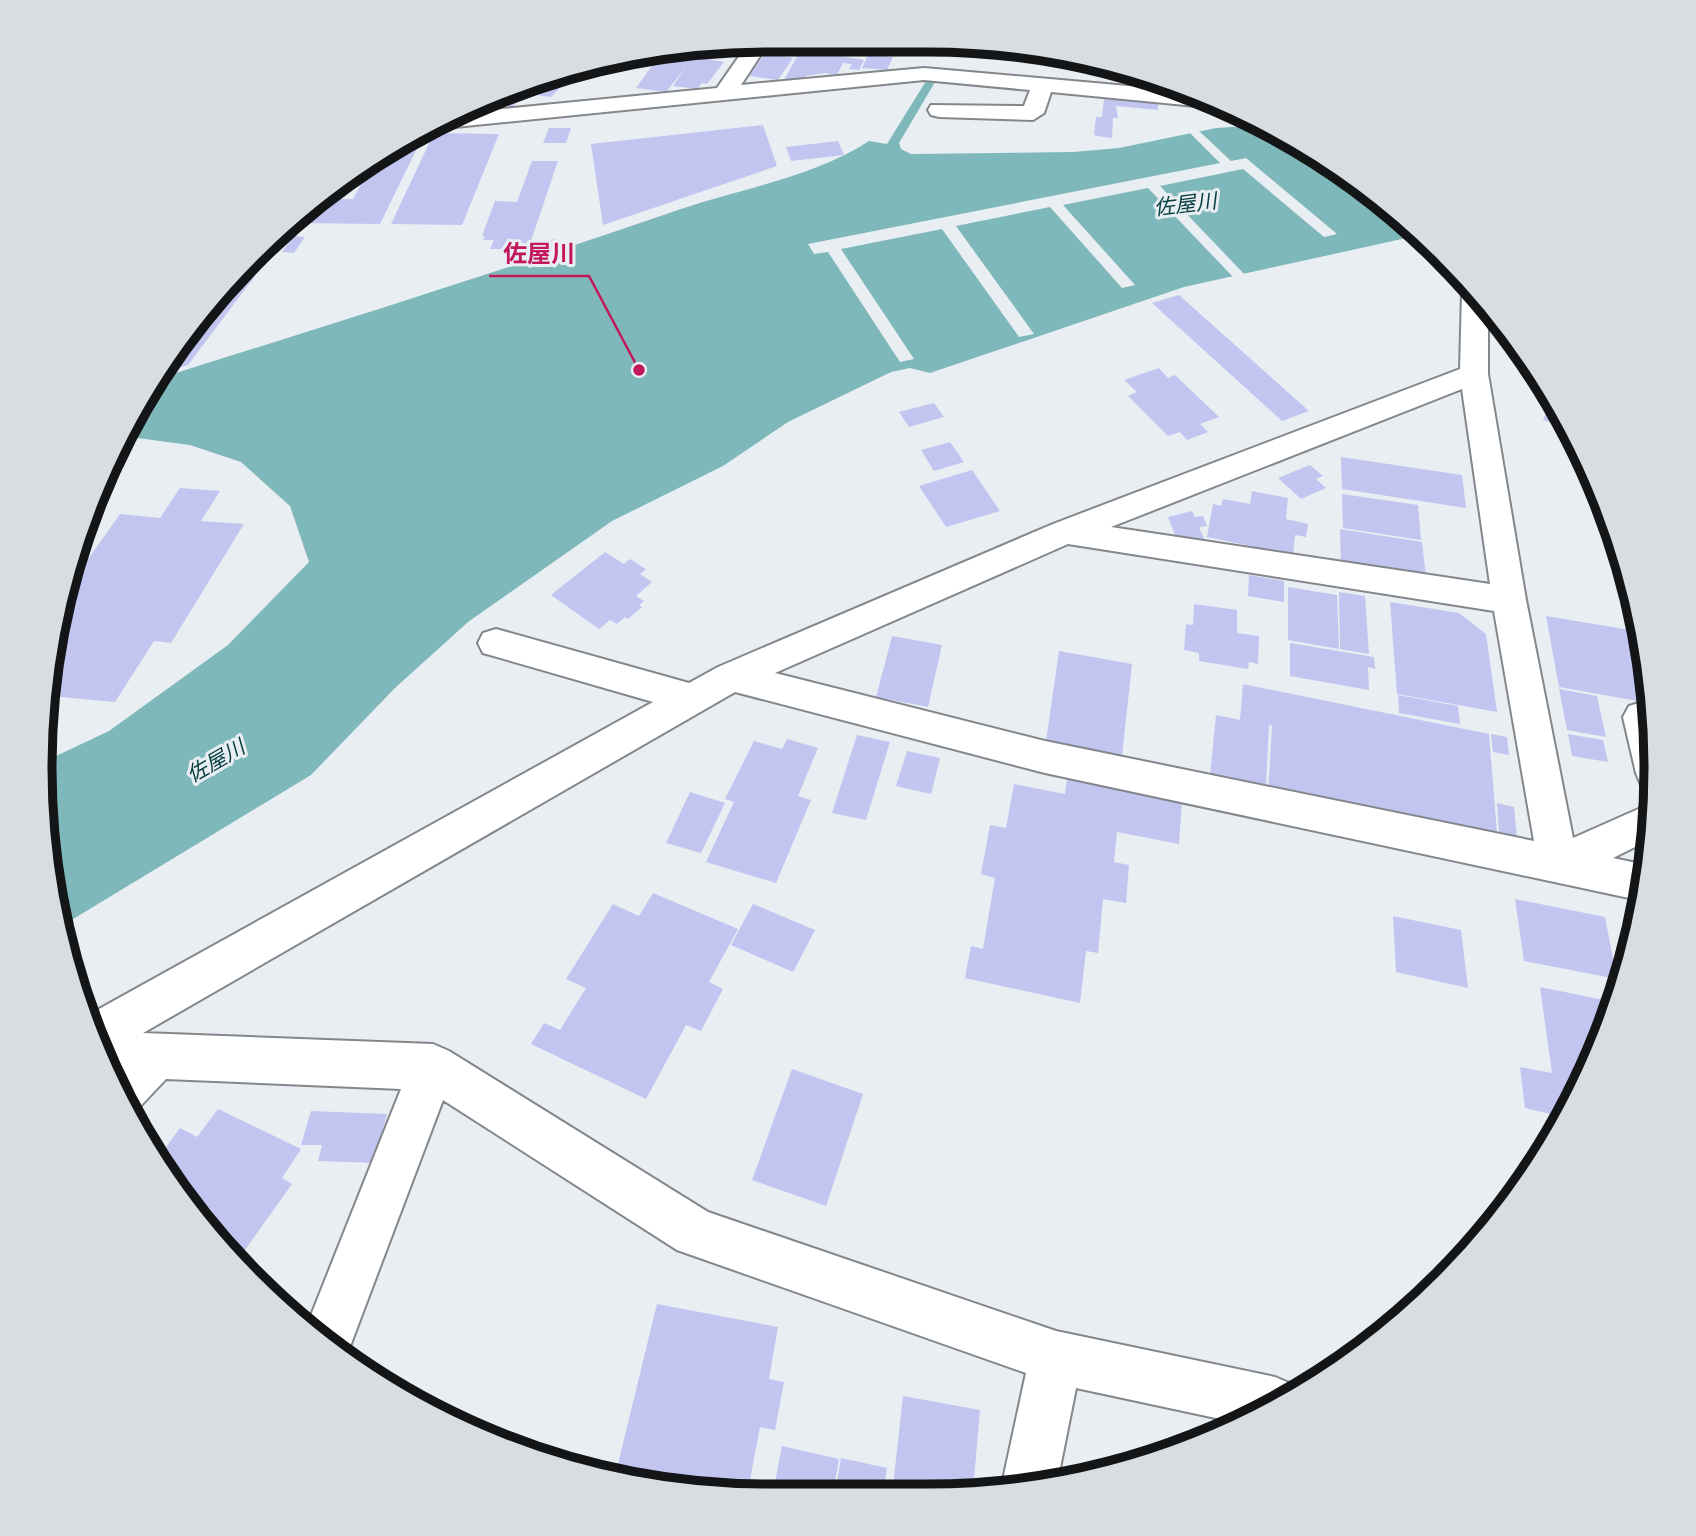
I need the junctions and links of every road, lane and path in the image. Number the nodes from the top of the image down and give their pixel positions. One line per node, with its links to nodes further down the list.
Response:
1 (752, 53): 4 (street)
2 (1038, 62): 3 (street)
3 (1037, 84): 4 (street); 5 (street); 6 (street)
4 (723, 95): 7 (street)
5 (1177, 97)
6 (939, 110)
7 (473, 117)
8 (1475, 307): 9 (street)
9 (1474, 374): 10 (street); 11 (street)
10 (1065, 532): 11 (street); 13 (street)
11 (1509, 600): 16 (street)
12 (496, 643): 14 (street)
13 (731, 677): 14 (street); 16 (street)
14 (692, 699): 18 (street)
15 (1641, 825): 16 (street)
16 (1558, 864): 17 (street)
17 (1634, 881)
18 (103, 1031)
19 (113, 1054): 20 (street)
20 (156, 1056): 21 (street); 22 (street)
21 (433, 1067): 23 (street); 24 (street)
22 (128, 1088)
23 (329, 1334)
24 (1056, 1357): 25 (street); 26 (street)
25 (1261, 1401)
26 (1030, 1476)

